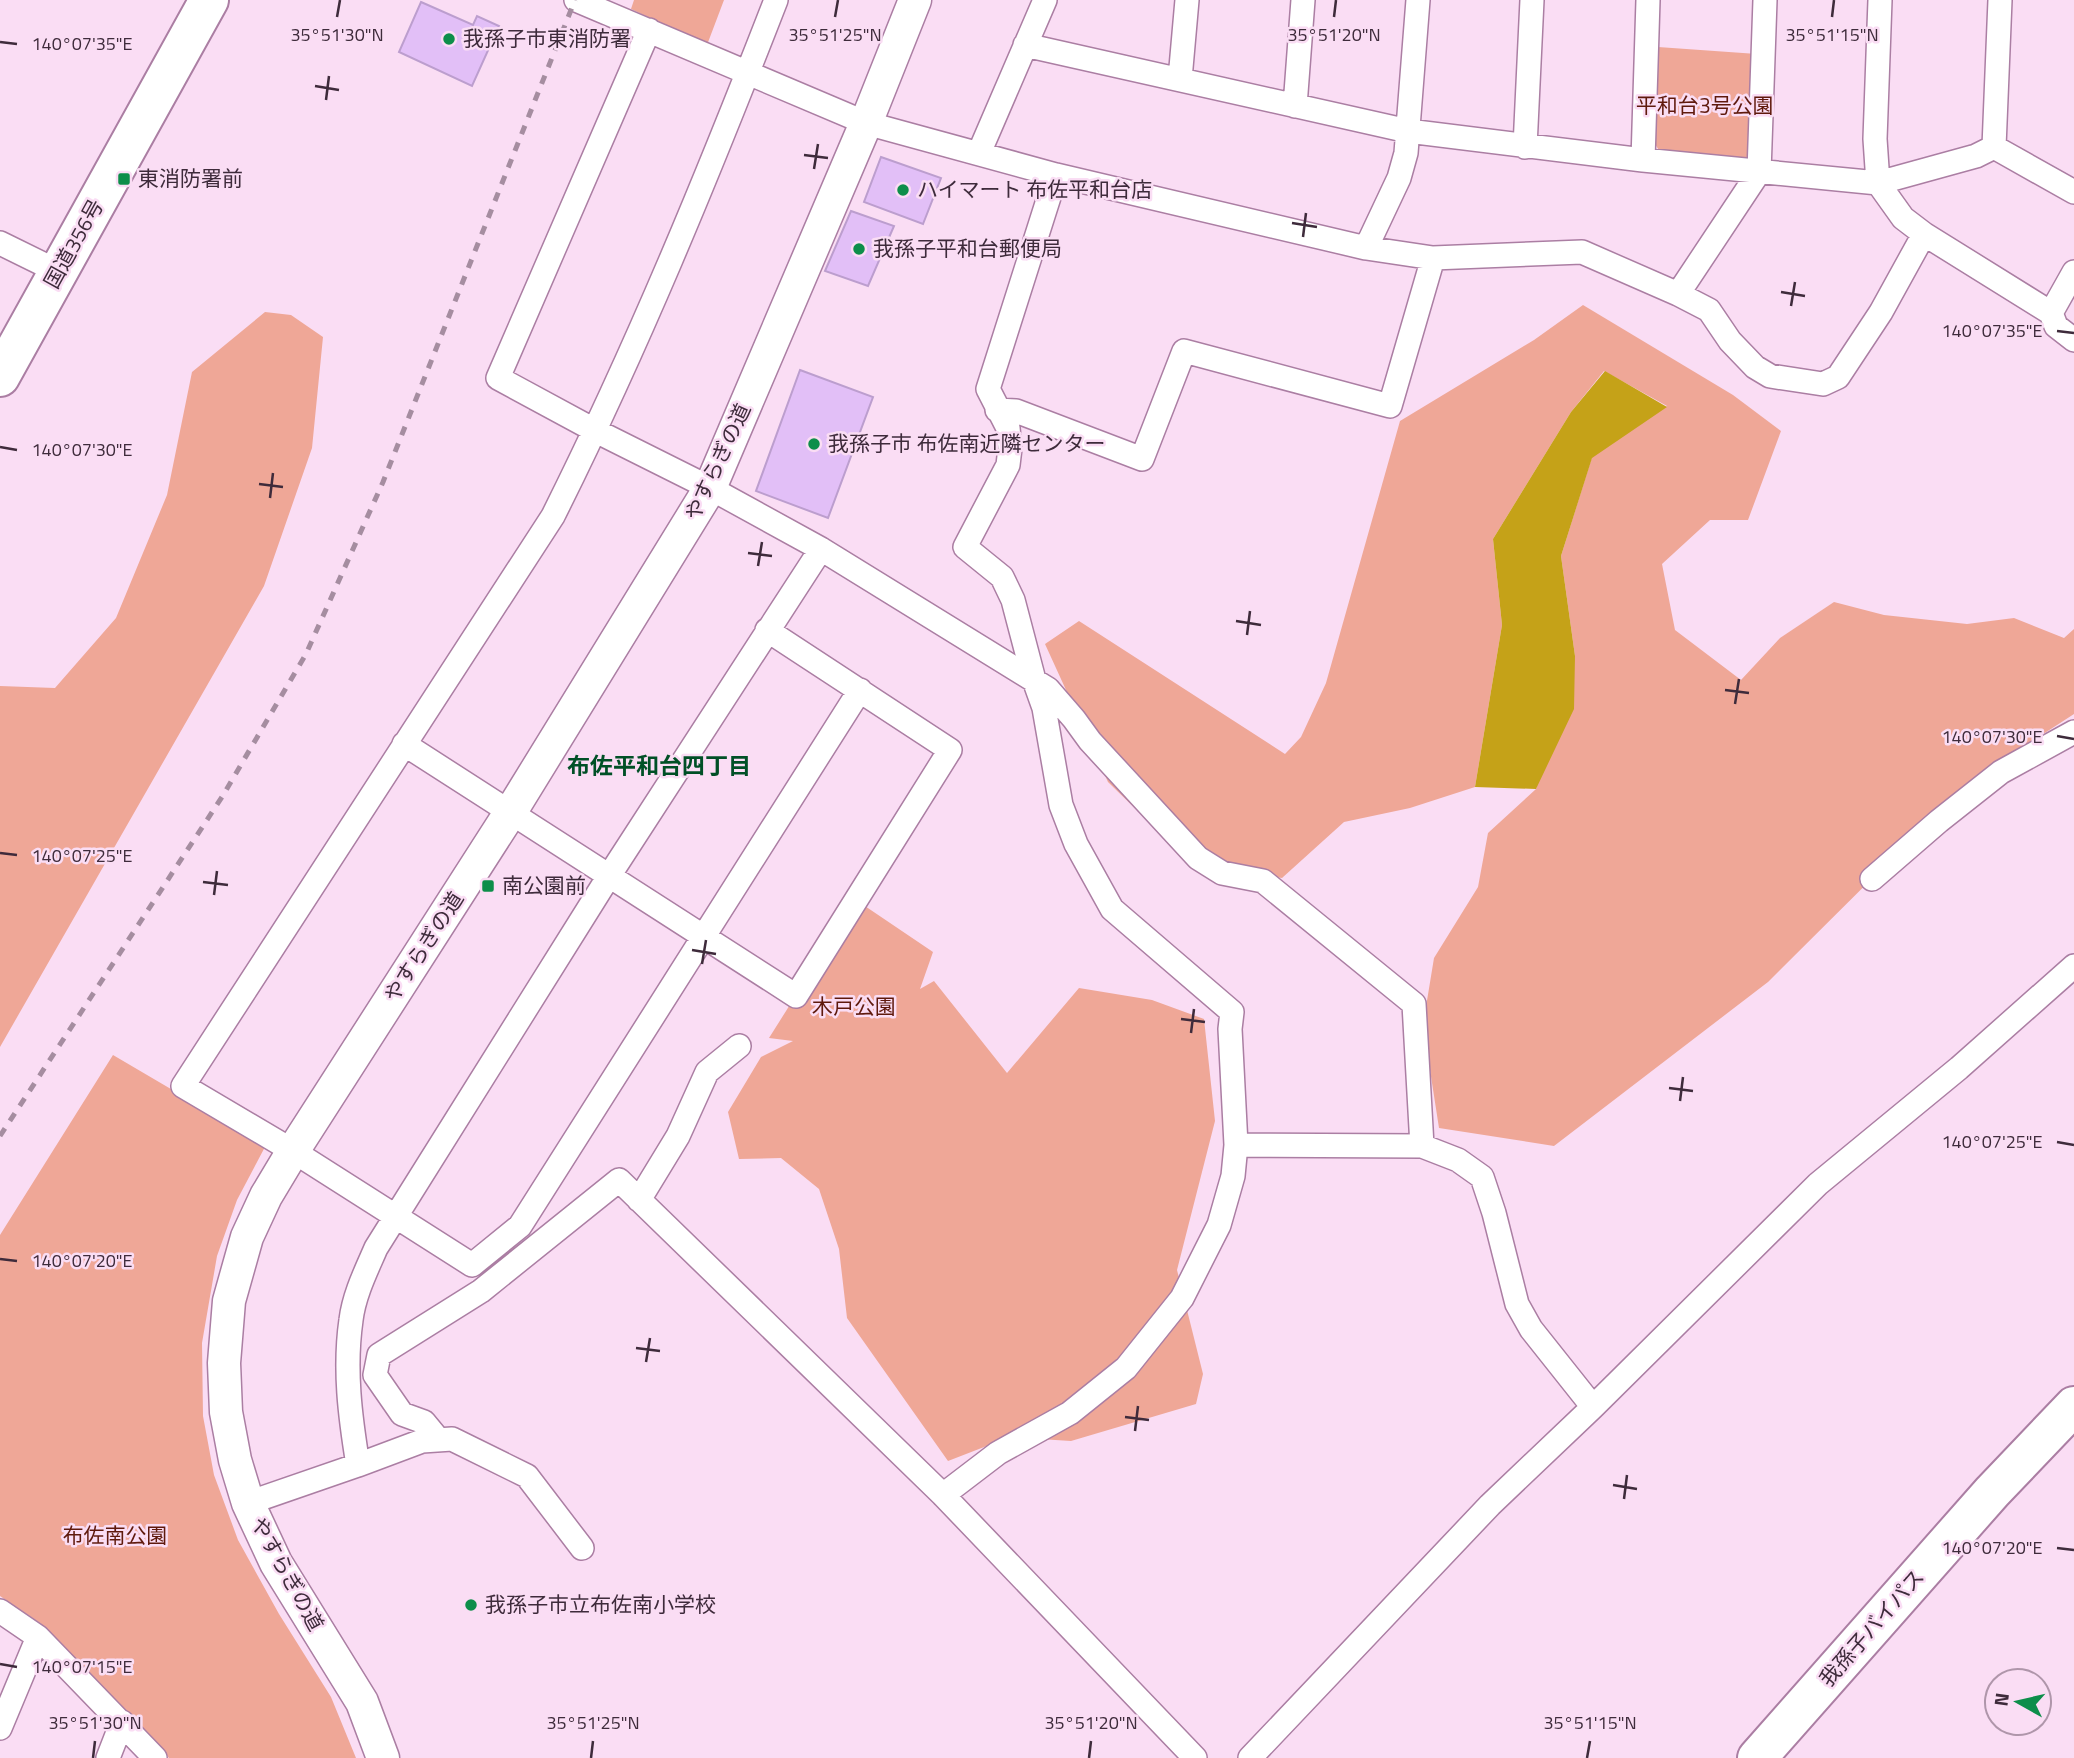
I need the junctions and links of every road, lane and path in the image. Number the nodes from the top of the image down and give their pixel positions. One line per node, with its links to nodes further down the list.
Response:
1 (209, 0): 33 (highway, 国道356号)
2 (576, 0): 14 (street)
3 (776, 0): 16 (street)
4 (915, 0): 19 (street, やすらぎの道)
5 (1045, 0): 15 (street)
6 (1187, 0): 17 (street)
7 (1303, 0): 18 (street)
8 (1418, 0): 20 (street)
9 (1532, 0): 21 (street)
10 (1648, 0): 24 (street)
11 (1765, 0): 25 (street)
12 (1880, 0): 27 (street)
13 (2000, 0): 22 (street)
14 (649, 30): 16 (street); 40 (street)
15 (1025, 45): 17 (street); 23 (street)
16 (748, 72): 19 (street); 40 (street)
17 (1180, 79): 18 (street)
18 (1295, 106): 20 (street)
19 (866, 123): 23 (street); 41 (street, やすらぎの道)
20 (1408, 131): 21 (street); 31 (street)
21 (1525, 147): 24 (street)
22 (1994, 147): 27 (street); 28 (street)
23 (979, 153): 26 (street)
24 (1643, 160): 25 (street)
25 (1759, 172): 27 (street); 35 (street)
26 (1056, 175): 31 (street); 39 (street)
27 (1878, 183): 29 (street)
28 (2074, 192)
29 (1924, 234): 35 (street); 36 (street)
30 (0, 243): 33 (street)
31 (1366, 248): 32 (street)
32 (1433, 258): 35 (street); 39 (street)
33 (59, 272): 38 (highway, 国道356号)
34 (2074, 272): 36 (street)
35 (1678, 294)
36 (2051, 313): 37 (street)
37 (2074, 340)
38 (0, 377)
39 (997, 410): 44 (street)
40 (596, 431): 41 (street); 47 (street)
41 (710, 488): 42 (street); 48 (street, やすらぎの道)
42 (821, 549): 43 (street); 44 (street)
43 (767, 630): 45 (street); 49 (street)
44 (1034, 680): 54 (street); 55 (street)
45 (860, 690): 51 (street); 51 (street)
46 (2074, 732): 50 (street)
47 (404, 744): 48 (street); 56 (street)
48 (510, 813): 49 (street); 56 (street, やすらぎの道)
49 (609, 876): 51 (street); 58 (street)
50 (1872, 879)
51 (702, 936): 58 (street)
52 (2074, 966): 60 (street)
53 (740, 1046): 57 (street)
54 (1236, 1145): 55 (street); 63 (street)
55 (1422, 1146): 60 (street)
56 (293, 1151): 58 (street); 64 (street, やすらぎの道)
57 (639, 1200): 61 (street); 63 (street)
58 (395, 1215): 62 (street)
59 (2074, 1406): 75 (highway, 我孫子バイパス)
60 (1593, 1407): 74 (street)
61 (438, 1439): 62 (street); 65 (street)
62 (358, 1465): 64 (street)
63 (943, 1495): 73 (street)
64 (248, 1503): 72 (street, やすらぎの道)
65 (582, 1548)
66 (0, 1611): 67 (street)
67 (38, 1637): 68 (street); 69 (street)
68 (122, 1722): 70 (street); 71 (street)
69 (0, 1728)
70 (108, 1758)
71 (155, 1758)
72 (383, 1758)
73 (1195, 1758)
74 (1250, 1758)
75 (1757, 1758)

